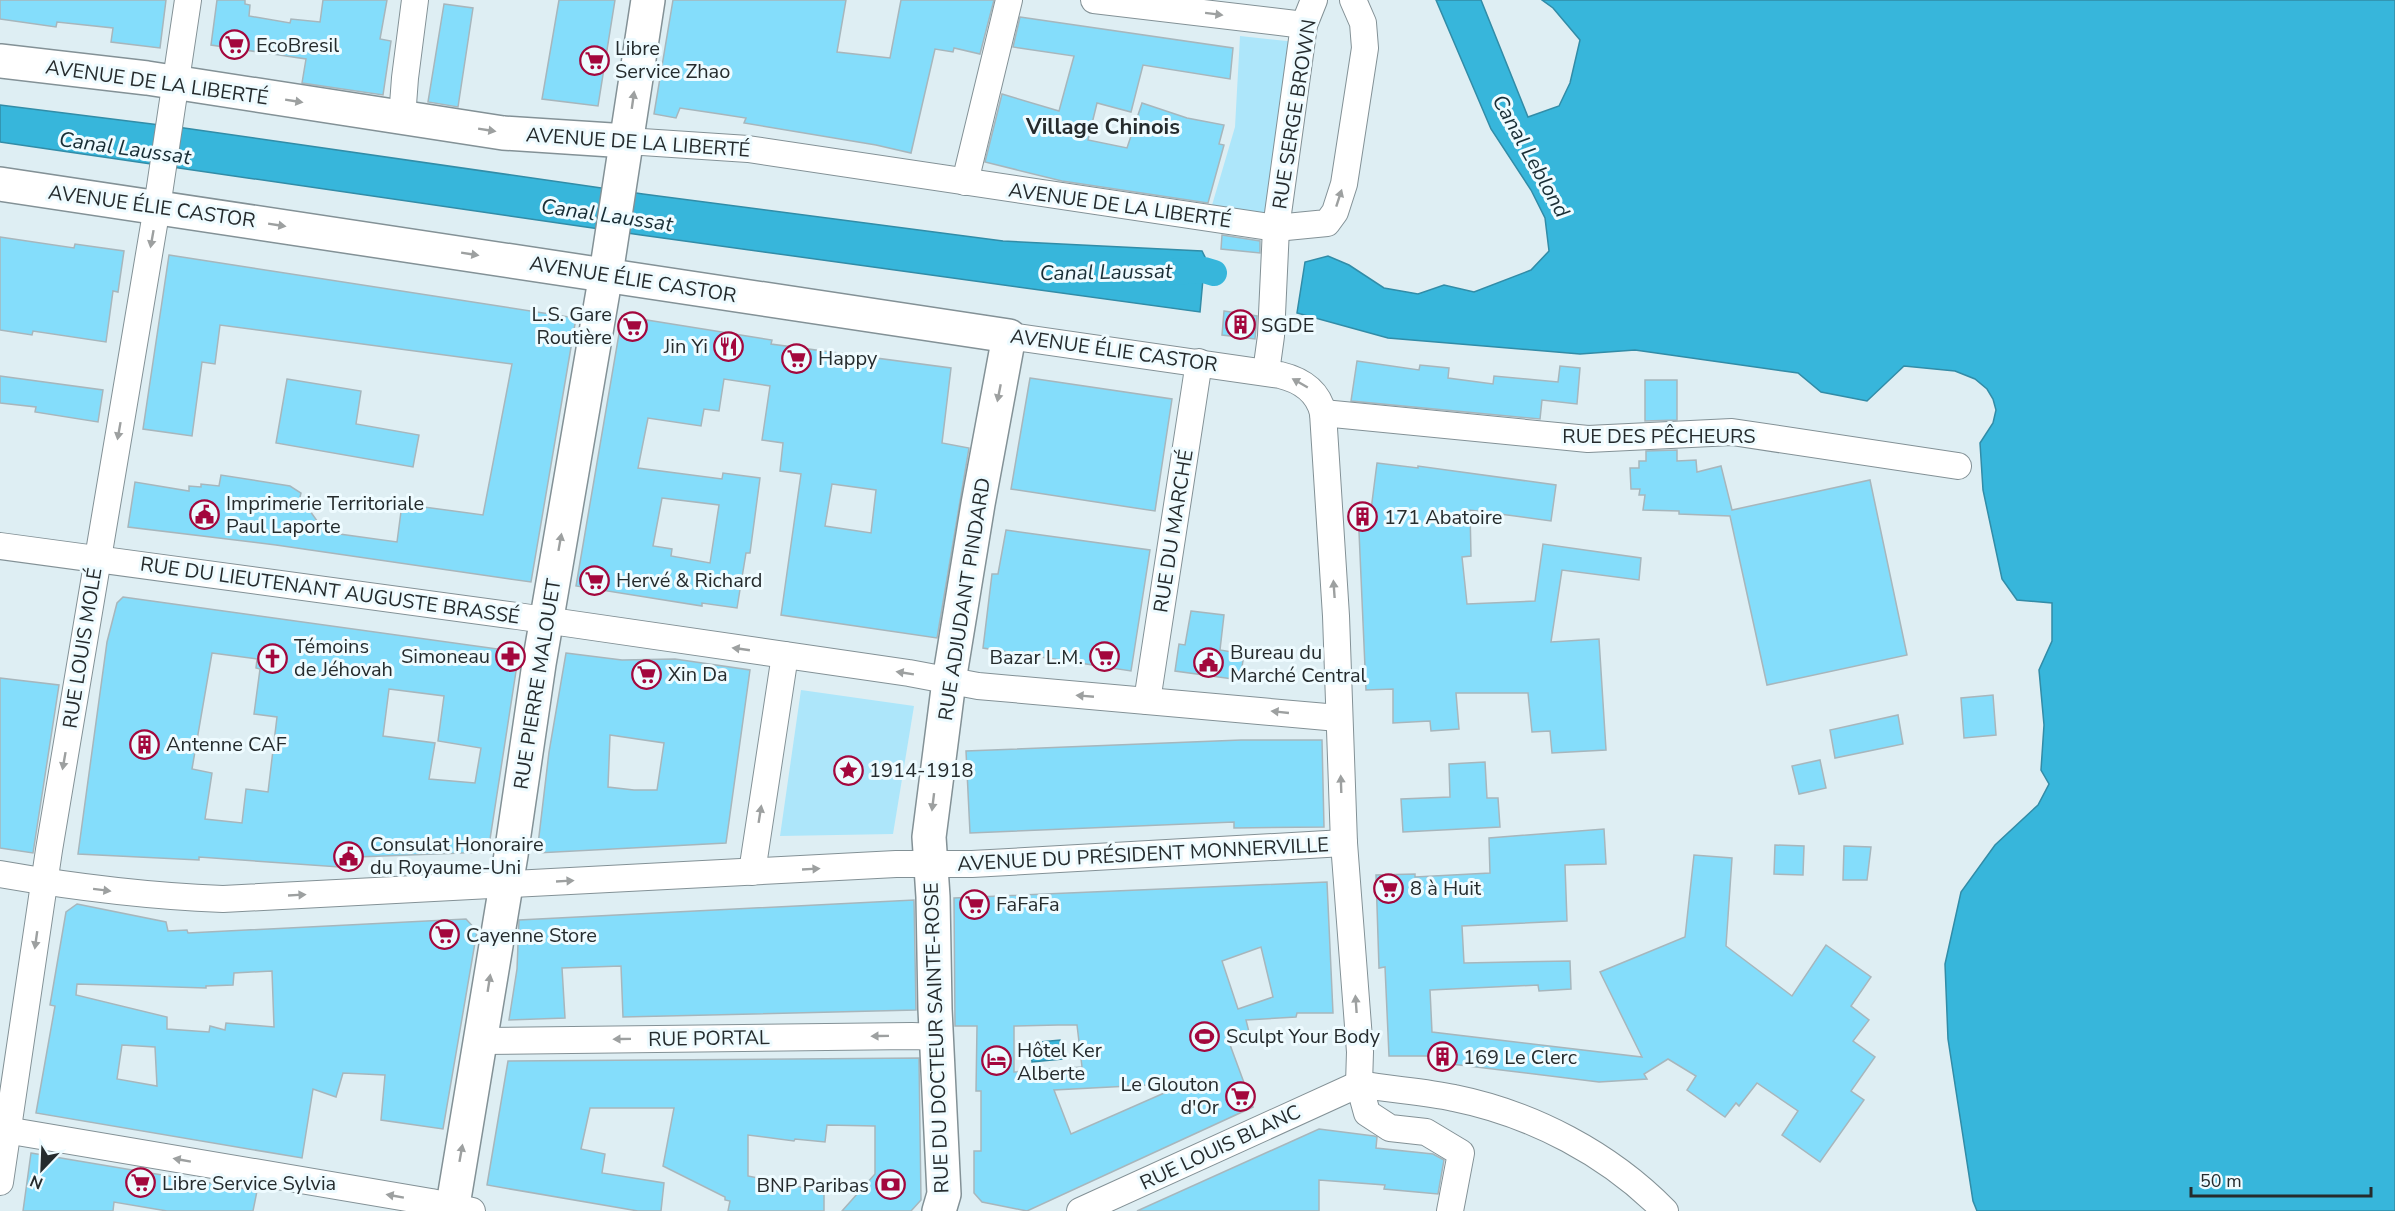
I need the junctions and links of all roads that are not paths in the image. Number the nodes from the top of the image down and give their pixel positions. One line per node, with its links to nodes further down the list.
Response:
1 (188, 0): 10 (street, RUE LOUIS MOLÉ)
2 (415, 0): 11 (street)
3 (648, 0): 12 (street, RUE PIERRE MALOUET, one-way to 3)
4 (1009, 0): 13 (street)
5 (1094, 0): 8 (street, one-way to 8)
6 (1314, 0): 8 (street, RUE SERGE BROWN)
7 (1353, 0): 16 (street, RUE SERGE BROWN, one-way to 7)
8 (1304, 25): 16 (street, RUE SERGE BROWN)
9 (0, 61): 10 (street, AVENUE DE LA LIBERTÉ)
10 (174, 83): 11 (street, AVENUE DE LA LIBERTÉ, one-way to 11); 15 (street, RUE LOUIS MOLÉ)
11 (402, 118): 12 (street, AVENUE DE LA LIBERTÉ, one-way to 12)
12 (625, 149): 13 (street, AVENUE DE LA LIBERTÉ); 17 (street, RUE PIERRE MALOUET)
13 (965, 182): 16 (street, AVENUE DE LA LIBERTÉ)
14 (0, 184): 15 (street, AVENUE ÉLIE CASTOR)
15 (158, 194): 17 (street, AVENUE ÉLIE CASTOR, one-way to 17); 24 (street, RUE LOUIS MOLÉ, one-way to 24)
16 (1276, 228): 20 (street, RUE SERGE BROWN)
17 (608, 262): 18 (street, AVENUE ÉLIE CASTOR); 25 (street, RUE PIERRE MALOUET, one-way to 17)
18 (1009, 336): 19 (street, AVENUE ÉLIE CASTOR); 27 (street, RUE ADJUDANT PINDARD, one-way to 27)
19 (1199, 362): 20 (street, AVENUE ÉLIE CASTOR); 28 (street, RUE DU MARCHÉ)
20 (1266, 372): 21 (street, AVENUE ÉLIE CASTOR, one-way to 20)
21 (1323, 413): 22 (street, RUE DES PÊCHEURS); 29 (street, one-way to 21)
22 (1958, 466)
23 (0, 546): 24 (street, RUE DU LIEUTENANT AUGUSTE BRASSÉ)
24 (97, 558): 25 (street, RUE DU LIEUTENANT AUGUSTE BRASSÉ); 34 (street, RUE LOUIS MOLÉ, one-way to 34)
25 (547, 621): 26 (street, RUE DU LIEUTENANT AUGUSTE BRASSÉ, one-way to 25); 35 (street, RUE PIERRE MALOUET)
26 (785, 655): 27 (street, RUE DU LIEUTENANT AUGUSTE BRASSÉ, one-way to 26); 32 (street, one-way to 26)
27 (949, 681): 28 (street, RUE DU LIEUTENANT AUGUSTE BRASSÉ, one-way to 27); 31 (street, RUE ADJUDANT PINDARD, one-way to 31)
28 (1147, 701): 29 (street, RUE DU LIEUTENANT AUGUSTE BRASSÉ, one-way to 28)
29 (1338, 718): 30 (street, one-way to 29)
30 (1344, 843): 31 (street, AVENUE DU PRÉSIDENT MONNERVILLE); 38 (street, one-way to 30)
31 (931, 864): 32 (street, AVENUE DU PRÉSIDENT MONNERVILLE, one-way to 31); 36 (street, RUE DU DOCTEUR SAINTE-ROSE)
32 (752, 872): 35 (street, AVENUE DU PRÉSIDENT MONNERVILLE, one-way to 32)
33 (0, 874): 34 (street, AVENUE DU PRÉSIDENT MONNERVILLE)
34 (44, 882): 35 (street, AVENUE DU PRÉSIDENT MONNERVILLE, one-way to 35); 39 (street, RUE LOUIS MOLÉ, one-way to 39)
35 (506, 884): 37 (street, RUE PIERRE MALOUET, one-way to 35)
36 (938, 1037): 37 (street, RUE PORTAL, one-way to 37); 42 (street, RUE DU DOCTEUR SAINTE-ROSE)
37 (480, 1041): 41 (street, RUE PIERRE MALOUET, one-way to 37)
38 (1359, 1084): 43 (street, RUE LOUIS BLANC); 44 (street); 45 (street)
39 (4, 1129): 40 (street, RUE LOUIS MOLÉ); 41 (street, one-way to 39)
40 (0, 1182)
41 (459, 1210)
42 (939, 1211)
43 (1080, 1211)
44 (1450, 1211)
45 (1665, 1211)

